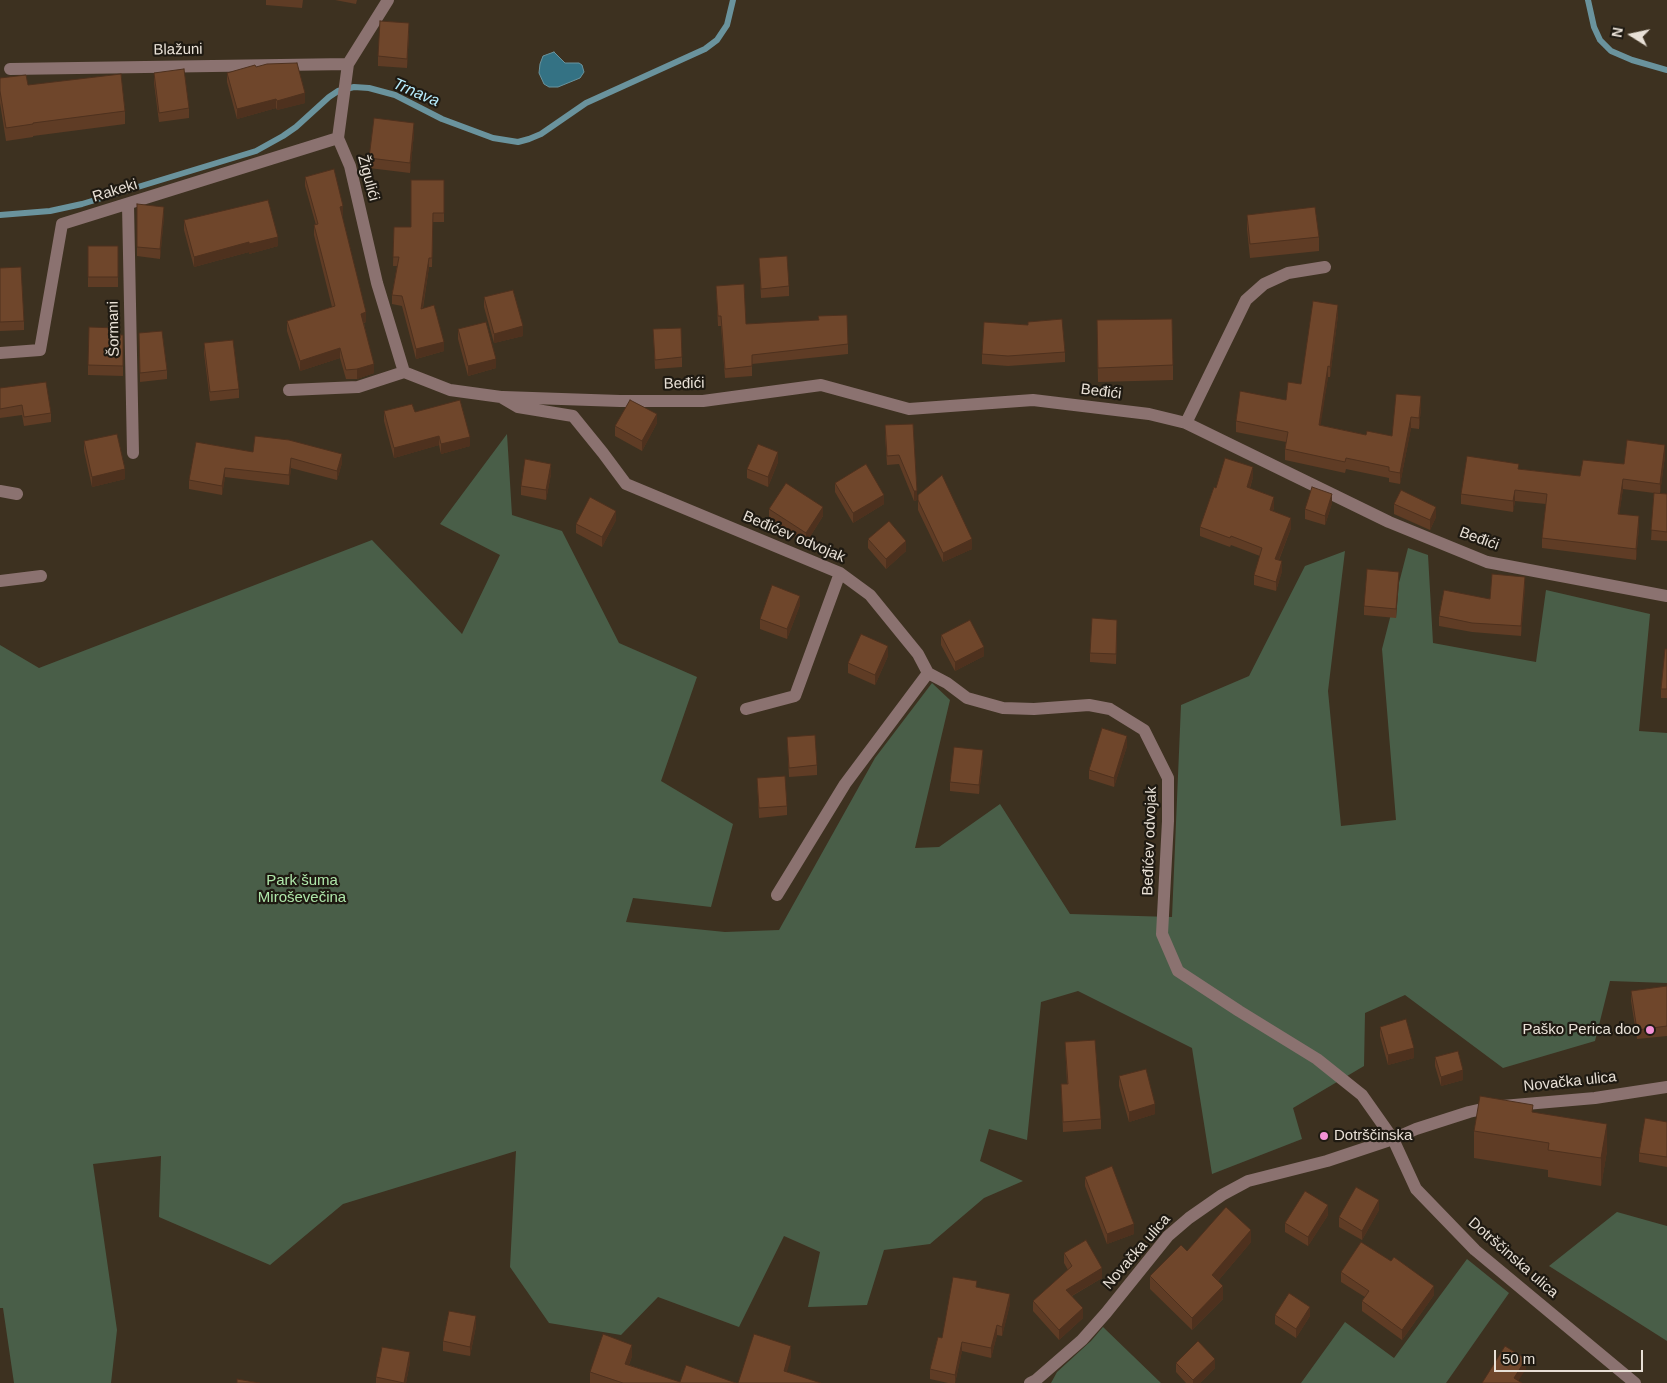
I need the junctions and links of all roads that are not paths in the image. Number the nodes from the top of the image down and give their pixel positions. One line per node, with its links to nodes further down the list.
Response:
1 (388, 0): 2 (street)
2 (347, 68): 3 (street, Blažuni); 4 (street)
3 (10, 69)
4 (338, 138): 5 (street, Rakeki); 8 (street, Žigulići)
5 (128, 205): 7 (street, Rakeki); 12 (street, Šormani)
6 (1324, 267): 11 (street)
7 (0, 353)
8 (404, 372): 9 (street); 10 (street, Beđićev odvojak)
9 (289, 390)
10 (501, 397): 11 (street, Beđići); 15 (street, Beđićev odvojak)
11 (1186, 423): 18 (street, Beđići)
12 (133, 453)
13 (0, 491): 14 (street)
14 (17, 494)
15 (840, 573): 19 (street, Beđićev odvojak); 20 (street)
16 (40, 576): 17 (street)
17 (0, 581)
18 (1667, 596)
19 (928, 673): 21 (street); 23 (street, Beđićev odvojak)
20 (746, 709)
21 (777, 895)
22 (1667, 1087): 23 (street, Novačka ulica)
23 (1393, 1139): 24 (street, Novačka ulica); 25 (street, Dotrščinska ulica)
24 (1034, 1382)
25 (1635, 1383)

